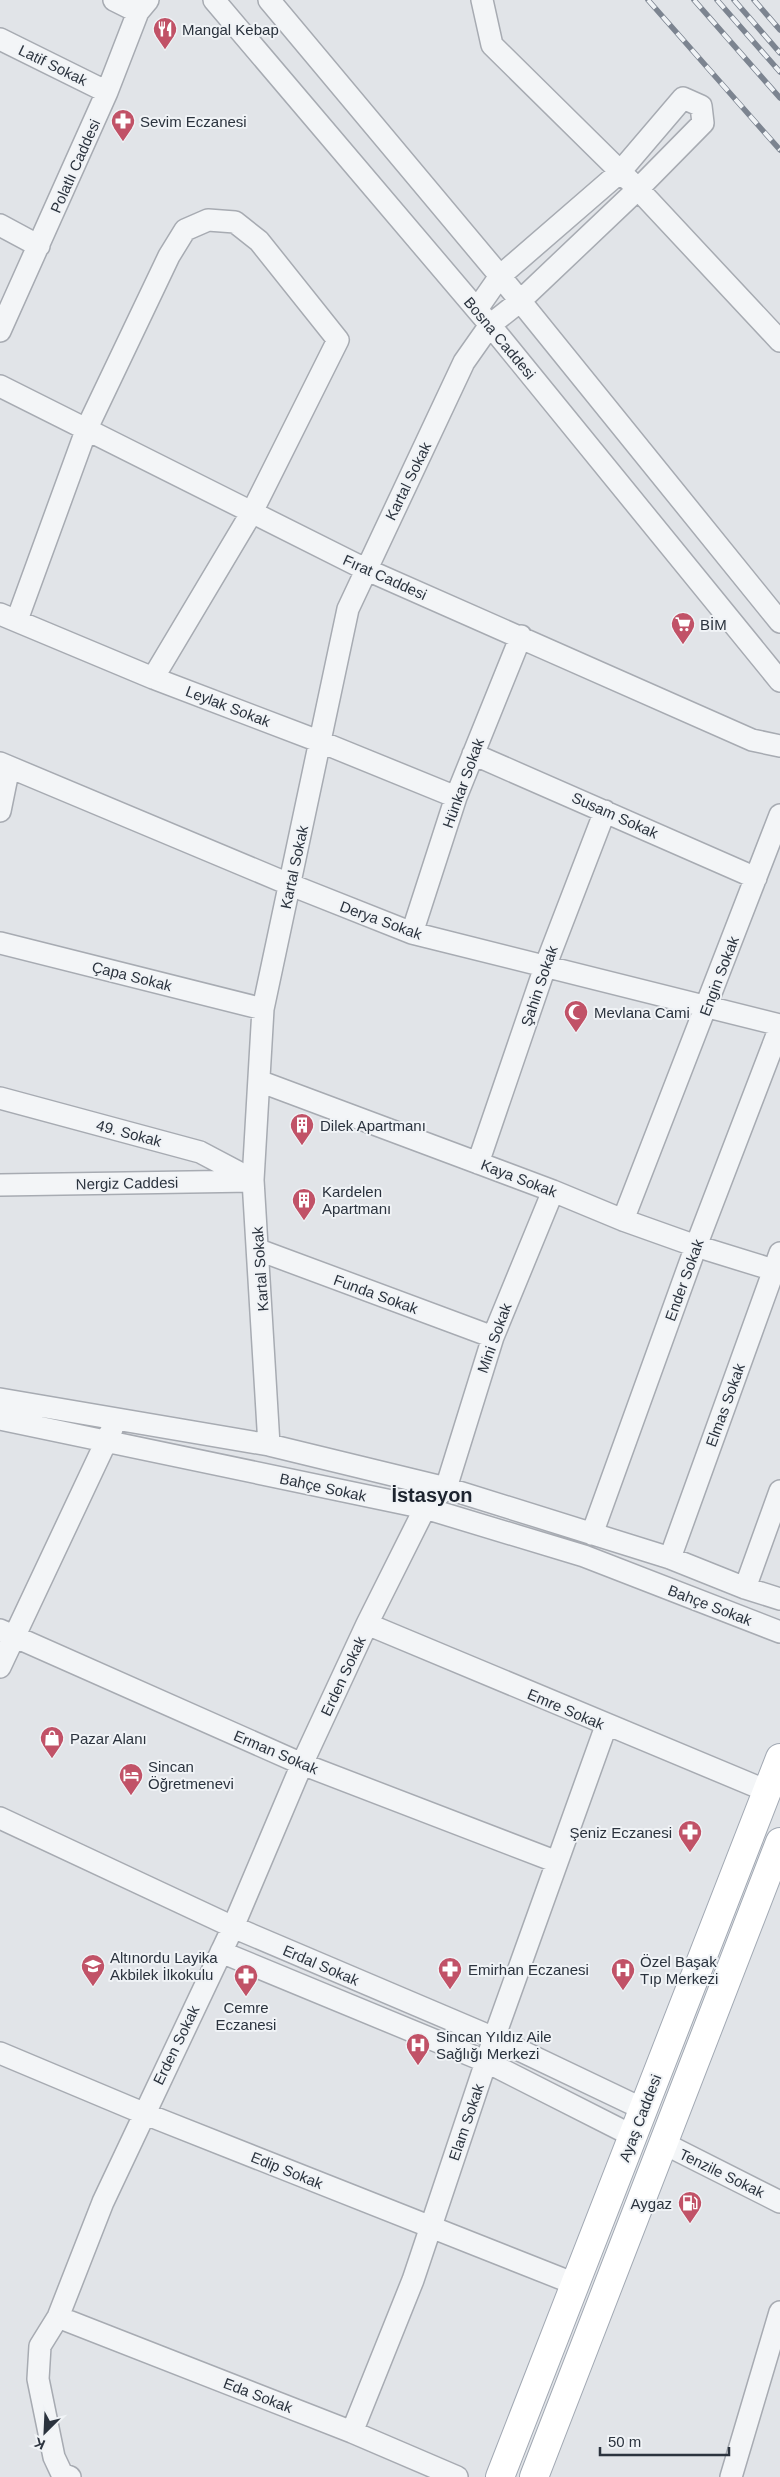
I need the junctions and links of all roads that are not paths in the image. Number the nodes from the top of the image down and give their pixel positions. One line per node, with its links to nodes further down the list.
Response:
1 (114, 0): 5 (street)
2 (214, 0): 14 (street, Bosna Caddesi)
3 (269, 0): 12 (street)
4 (482, 0): 8 (street)
5 (142, 4): 7 (street, Polatlı Caddesi)
6 (0, 39): 7 (street, Latif Sokak)
7 (107, 92): 11 (street, Polatlı Caddesi)
8 (619, 173): 9 (street); 9 (street, Kartal Sokak); 12 (street)
9 (638, 190): 13 (street, Kartal Sokak); 17 (street)
10 (0, 225): 11 (street)
11 (39, 246): 16 (street, Polatlı Caddesi)
12 (500, 276): 13 (street); 14 (street)
13 (519, 302): 15 (street, Kartal Sokak); 23 (street)
14 (477, 309): 15 (street, Bosna Caddesi)
15 (490, 325): 21 (street, Kartal Sokak); 26 (street, Bosna Caddesi)
16 (0, 331)
17 (780, 341)
18 (0, 386): 19 (street, Fırat Caddesi)
19 (87, 428): 20 (street, Fırat Caddesi); 20 (street); 22 (street)
20 (252, 512): 21 (street, Fırat Caddesi); 25 (street)
21 (365, 569): 24 (street, Fırat Caddesi); 27 (street, Kartal Sokak)
22 (9, 617): 25 (street, Leylak Sokak)
23 (780, 622)
24 (521, 636): 28 (street, Fırat Caddesi); 29 (street, Hünkar Sokak)
25 (153, 678): 27 (street, Leylak Sokak)
26 (780, 681)
27 (320, 742): 31 (street, Leylak Sokak); 36 (street, Kartal Sokak)
28 (780, 746)
29 (473, 754): 31 (street, Hünkar Sokak); 33 (street, Susam Sokak)
30 (4, 765): 32 (street); 36 (street, Derya Sokak)
31 (456, 797): 37 (street, Hünkar Sokak)
32 (0, 811)
33 (605, 811): 35 (street, Susam Sokak); 39 (street, Şahin Sokak)
34 (780, 815): 35 (street, Engin Sokak)
35 (756, 878): 40 (street, Engin Sokak)
36 (291, 885): 37 (street, Derya Sokak); 41 (street, Kartal Sokak)
37 (412, 933): 39 (street, Derya Sokak)
38 (0, 943): 41 (street, Çapa Sokak)
39 (545, 967): 40 (street, Derya Sokak); 45 (street, Şahin Sokak)
40 (707, 1008): 42 (street, Derya Sokak); 49 (street, Engin Sokak)
41 (264, 1009): 43 (street, Kartal Sokak)
42 (780, 1026): 50 (street, Ender Sokak)
43 (259, 1082): 45 (street, Kaya Sokak); 46 (street, Kartal Sokak)
44 (0, 1098): 46 (street, 49. Sokak)
45 (478, 1163): 48 (street, Kaya Sokak)
46 (254, 1180): 47 (street, Nergiz Caddesi); 51 (street, Kartal Sokak)
47 (0, 1185)
48 (553, 1191): 49 (street, Kaya Sokak); 53 (street, Mini Sokak)
49 (623, 1220): 50 (street, Kaya Sokak)
50 (696, 1246): 52 (street, Kaya Sokak); 62 (street, Ender Sokak)
51 (259, 1250): 53 (street, Funda Sokak); 58 (street, Kartal Sokak)
52 (778, 1265): 63 (street, Elmas Sokak)
53 (492, 1337): 59 (street, Mini Sokak)
54 (0, 1399): 56 (street, Bahçe Sokak)
55 (0, 1419): 57 (street, Bahçe Sokak)
56 (116, 1420): 57 (street); 58 (street, Bahçe Sokak)
57 (106, 1442): 61 (street, Bahçe Sokak); 67 (street)
58 (270, 1445): 59 (street, Bahçe Sokak)
59 (446, 1488): 61 (street, Erden Sokak); 62 (street, Bahçe Sokak)
60 (780, 1491): 64 (street)
61 (425, 1508): 66 (street, Erden Sokak); 68 (street, Bahçe Sokak)
62 (592, 1534): 63 (street, Bahçe Sokak)
63 (670, 1558): 64 (street, Bahçe Sokak)
64 (745, 1588): 65 (street, Bahçe Sokak)
65 (780, 1599)
66 (367, 1624): 70 (street, Emre Sokak); 72 (street, Erden Sokak)
67 (8, 1632): 69 (street); 72 (street, Erman Sokak)
68 (780, 1632)
69 (0, 1667)
70 (606, 1726): 73 (street, Emre Sokak); 76 (street, Elam Sokak)
71 (780, 1758): 73 (main road, Ayaş Caddesi)
72 (302, 1764): 76 (street, Erman Sokak); 77 (street, Erden Sokak)
73 (767, 1792): 82 (main road, Ayaş Caddesi)
74 (0, 1818): 77 (street, Erdal Sokak)
75 (780, 1842): 85 (main road, Ayaş Caddesi)
76 (557, 1862): 79 (street, Elam Sokak)
77 (233, 1927): 78 (street, Erden Sokak); 79 (street, Erdal Sokak)
78 (221, 1952): 81 (street); 83 (street, Erden Sokak)
79 (494, 2038): 81 (street, Elam Sokak); 82 (street, Erdal Sokak)
80 (0, 2053): 83 (street, Edip Sokak)
81 (487, 2062): 84 (street); 87 (street, Elam Sokak)
82 (643, 2109): 84 (main road, Ayaş Caddesi)
83 (143, 2113): 87 (street, Edip Sokak); 90 (street, Erden Sokak)
84 (632, 2136): 88 (main road, Ayaş Caddesi)
85 (663, 2143): 86 (street, Tenzile Sokak); 96 (main road, Ayaş Caddesi)
86 (780, 2202)
87 (430, 2226): 88 (street, Edip Sokak); 91 (street, Elam Sokak)
88 (575, 2284): 95 (main road, Ayaş Caddesi)
89 (780, 2312): 92 (street)
90 (58, 2317): 91 (street, Eda Sokak); 93 (street, Erden Sokak)
91 (352, 2432): 94 (street, Eda Sokak)
92 (736, 2474)
93 (70, 2477)
94 (457, 2477)
95 (500, 2477)
96 (534, 2477)

